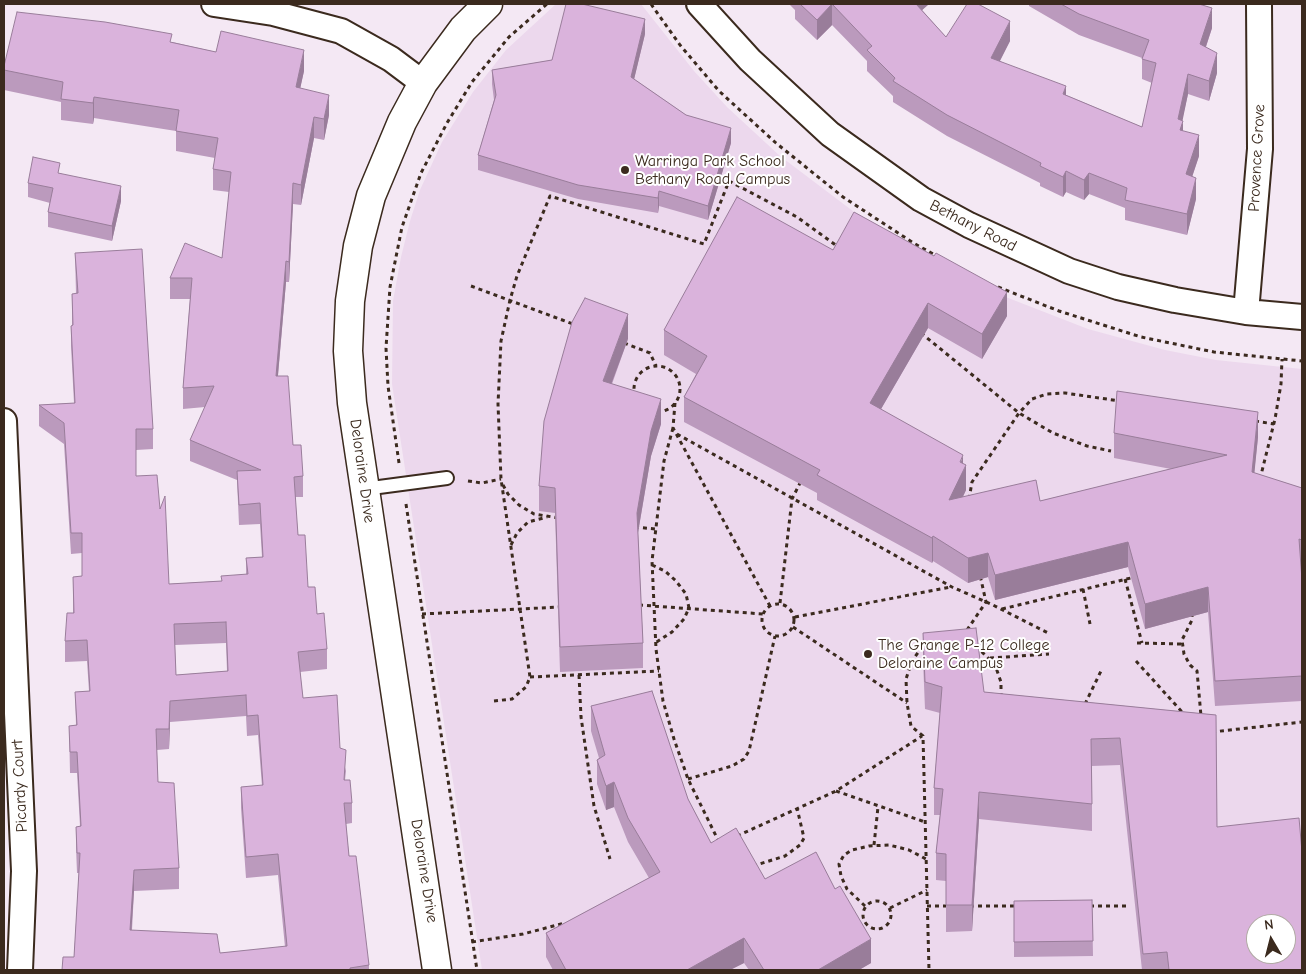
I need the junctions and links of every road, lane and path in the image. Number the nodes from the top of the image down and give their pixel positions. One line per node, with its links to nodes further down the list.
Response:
1 (214, 4): 5 (street)
2 (488, 4): 5 (street, Deloraine Drive)
3 (1259, 4): 13 (street, Provence Grove)
4 (703, 6): 13 (street, Bethany Road)
5 (423, 83): 38 (street, Deloraine Drive)
6 (861, 208): 7 (path)
7 (856, 216)
8 (842, 238): 9 (path)
9 (837, 246): 10 (path); 12 (path)
10 (832, 254)
11 (471, 286): 12 (path)
12 (510, 300): 15 (path); 33 (path)
13 (1246, 312): 14 (street, Bethany Road)
14 (1302, 317)
15 (575, 325)
16 (919, 332): 22 (path)
17 (622, 342): 19 (path)
18 (1282, 359): 25 (path)
19 (656, 366): 21 (path); 21 (path)
20 (1122, 402): 22 (path)
21 (675, 404): 26 (path)
22 (1019, 413): 28 (path); 35 (path)
23 (1245, 419): 25 (path)
24 (4, 421): 114 (street, Picardy Court)
25 (1274, 424): 34 (path)
26 (674, 428): 27 (path); 44 (path)
27 (677, 434): 39 (path); 56 (path)
28 (1111, 452)
29 (805, 474): 39 (path)
30 (462, 476): 33 (path)
31 (964, 477): 35 (path)
32 (446, 478): 38 (lane)
33 (501, 479): 41 (path); 45 (path)
34 (1260, 479): 36 (path); 37 (path)
35 (972, 482): 40 (path)
36 (1268, 482)
37 (1258, 487)
38 (364, 489): 115 (street, Deloraine Drive)
39 (792, 499): 50 (path); 53 (path)
40 (969, 501)
41 (548, 517): 42 (path); 45 (path)
42 (567, 519)
43 (626, 526): 44 (path)
44 (655, 530): 46 (path)
45 (510, 547): 58 (path)
46 (652, 565): 54 (path); 59 (path)
47 (977, 565): 52 (path)
48 (1143, 575): 49 (path)
49 (1125, 579): 51 (path); 72 (path)
50 (952, 587): 52 (path); 64 (path)
51 (1083, 589): 60 (path); 65 (path)
52 (986, 602): 60 (path); 67 (path)
53 (780, 603): 56 (path); 64 (path)
54 (652, 604): 55 (path); 59 (path); 70 (path)
55 (634, 605)
56 (770, 606): 63 (path)
57 (567, 607): 58 (path)
58 (520, 608): 62 (path); 82 (path)
59 (689, 608): 63 (path); 70 (path)
60 (1002, 609): 68 (path)
61 (1192, 611): 74 (path)
62 (422, 614)
63 (763, 614): 69 (path)
64 (794, 617): 66 (path)
65 (1090, 624)
66 (793, 627): 69 (path); 84 (path)
67 (965, 634)
68 (1050, 634)
69 (775, 636): 92 (path)
70 (655, 643): 79 (path)
71 (1137, 643): 72 (path)
72 (1142, 643): 74 (path)
73 (967, 644): 77 (path)
74 (1182, 644): 89 (path)
75 (929, 645): 84 (path)
76 (1049, 654): 77 (path)
77 (989, 658): 85 (path)
78 (1136, 661): 87 (path)
79 (659, 671): 81 (path); 92 (path)
80 (1101, 671): 86 (path)
81 (579, 675): 82 (path); 100 (path)
82 (530, 677): 83 (path)
83 (494, 701)
84 (907, 703): 91 (path)
85 (999, 704)
86 (1081, 712)
87 (1189, 719)
88 (1302, 722): 90 (path)
89 (1201, 725)
90 (1211, 733)
91 (923, 736): 93 (path); 96 (path)
92 (688, 779): 97 (path)
93 (836, 791): 94 (path); 95 (path)
94 (878, 806): 96 (path); 99 (path)
95 (797, 808): 98 (path); 102 (path)
96 (925, 822): 101 (path)
97 (727, 841)
98 (738, 845)
99 (874, 845): 101 (path); 104 (path)
100 (610, 859)
101 (926, 859): 103 (path)
102 (746, 860)
103 (927, 890): 105 (path); 111 (path)
104 (866, 906): 111 (path); 111 (path)
105 (927, 906): 106 (path); 116 (path)
106 (956, 906)
107 (966, 906): 108 (path)
108 (1023, 906)
109 (1081, 906): 110 (path)
110 (1128, 906)
111 (890, 908)
112 (567, 923): 113 (path)
113 (472, 942)
114 (20, 970)
115 (437, 970)
116 (929, 970)

